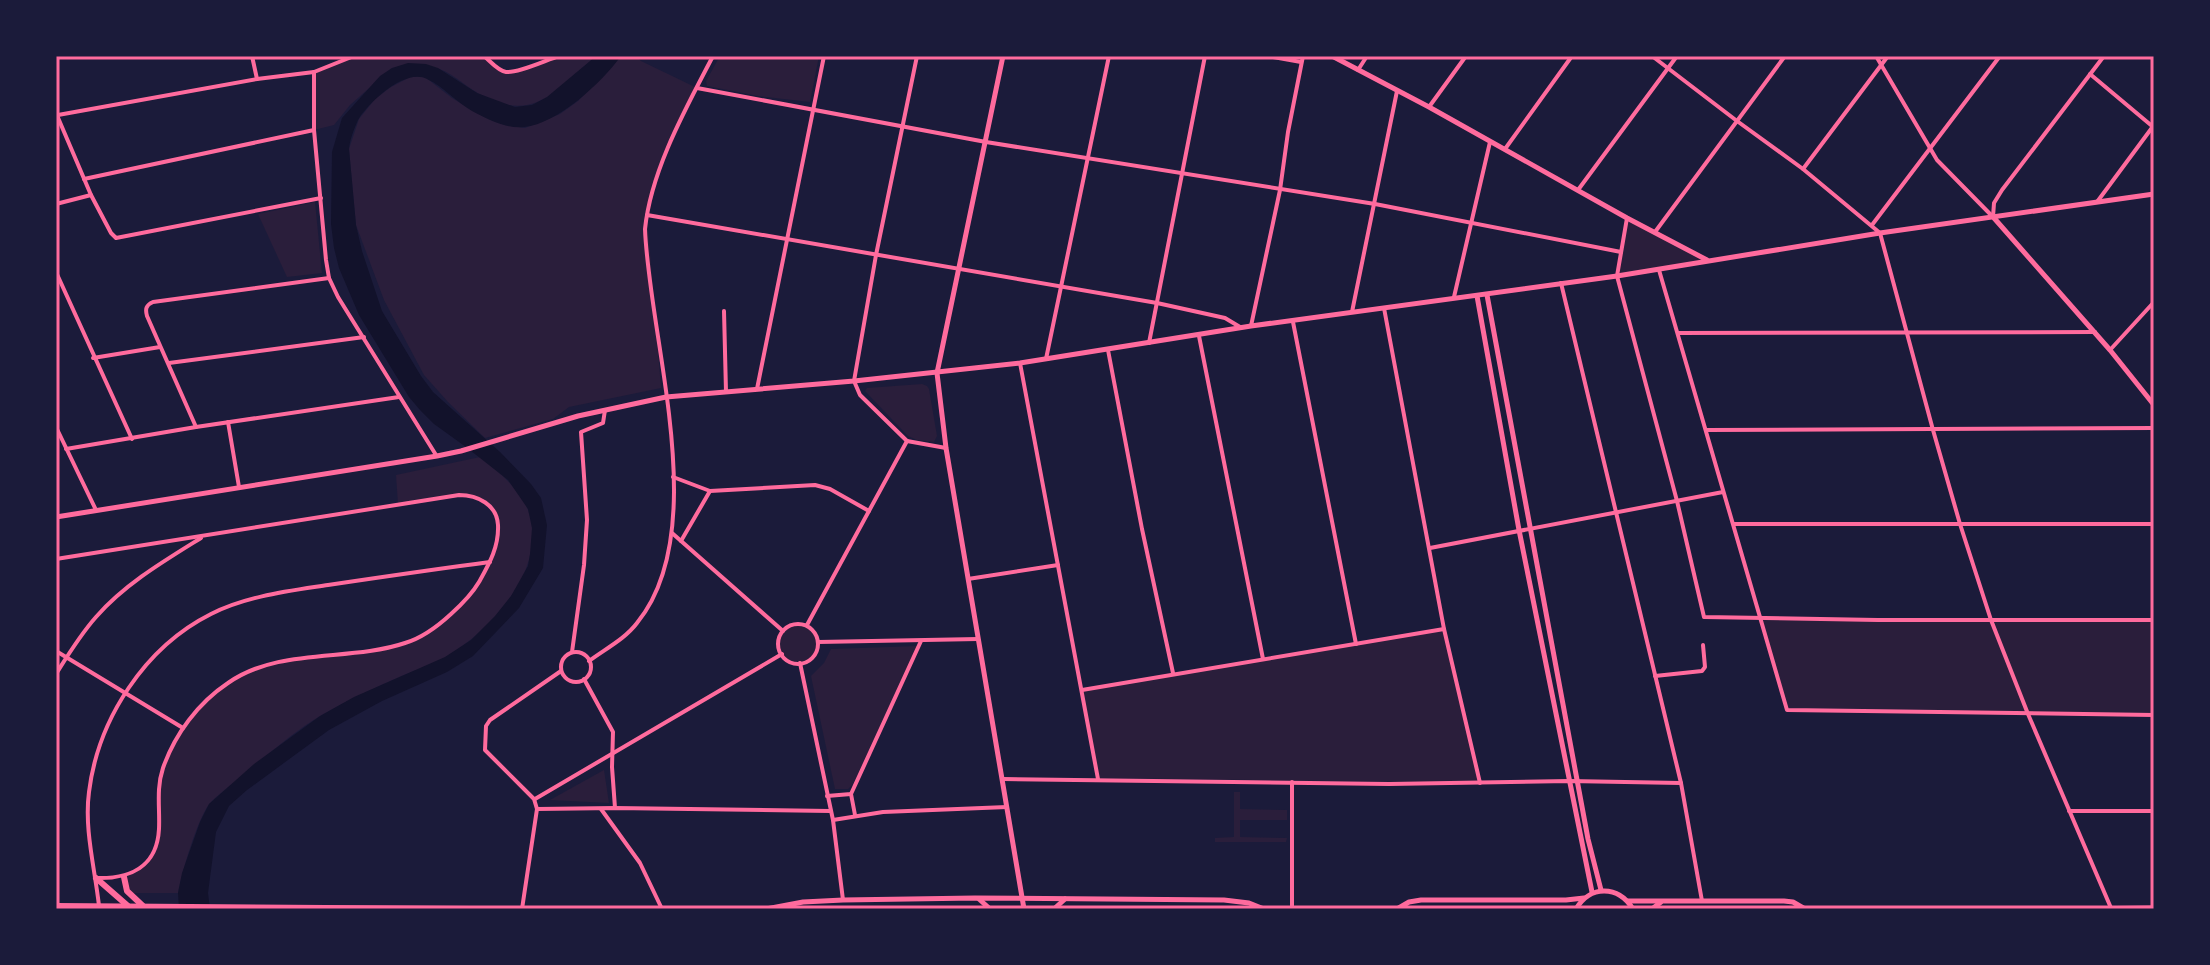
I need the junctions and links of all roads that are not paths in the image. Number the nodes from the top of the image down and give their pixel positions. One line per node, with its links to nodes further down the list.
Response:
1 (252, 56): 29 (street)
2 (354, 56): 27 (street)
3 (484, 56): 4 (street)
4 (559, 56)
5 (713, 56): 30 (street)
6 (824, 56): 33 (street)
7 (917, 56): 36 (street)
8 (1003, 56): 40 (street)
9 (1109, 56): 43 (street)
10 (1205, 56): 45 (street)
11 (1267, 56): 23 (street)
12 (1332, 56): 26 (street)
13 (1367, 56): 26 (street)
14 (1466, 56): 32 (street)
15 (1572, 56): 41 (street)
16 (1652, 56): 25 (street)
17 (1677, 56): 25 (street)
18 (1785, 56): 35 (street)
19 (1876, 56): 24 (street)
20 (1888, 56): 24 (street)
21 (2000, 56): 42 (street)
22 (2104, 56): 28 (street)
23 (1302, 59): 47 (street)
24 (1881, 67): 42 (street); 44 (street)
25 (1668, 68): 35 (street); 48 (street)
26 (1358, 70): 31 (street)
27 (314, 72): 29 (street); 38 (street)
28 (2090, 74): 37 (street); 56 (street)
29 (257, 79): 34 (street)
30 (697, 88): 33 (street); 55 (street)
31 (1397, 90): 32 (street); 53 (street)
32 (1429, 107): 39 (street)
33 (813, 110): 36 (street); 62 (street)
34 (56, 115): 46 (street)
35 (1737, 121): 44 (street); 60 (street)
36 (903, 127): 40 (street); 64 (street)
37 (2154, 127): 54 (street)
38 (314, 130): 46 (street); 51 (street)
39 (1490, 141): 41 (street); 58 (street)
40 (986, 142): 43 (street); 66 (street)
41 (1505, 149): 48 (street)
42 (1929, 149): 56 (street); 59 (street)
43 (1089, 158): 45 (street); 72 (street)
44 (1803, 169): 59 (street)
45 (1183, 174): 47 (street); 78 (street)
46 (84, 179): 50 (street)
47 (1280, 190): 53 (street); 83 (street)
48 (1578, 190): 57 (street)
49 (2154, 194): 54 (street)
50 (91, 195): 51 (street); 52 (street)
51 (321, 198): 70 (street)
52 (56, 204)
53 (1375, 204): 58 (street); 81 (street)
54 (2095, 204): 56 (street)
55 (647, 215): 62 (street); 103 (street)
56 (1993, 217): 61 (street); 85 (street)
57 (1627, 218): 60 (street); 63 (street)
58 (1471, 222): 63 (street); 76 (street)
59 (1872, 225): 61 (street)
60 (1655, 232): 65 (street)
61 (1880, 233): 65 (street); 87 (street)
62 (787, 240): 64 (street); 100 (street)
63 (1621, 252): 69 (street)
64 (876, 255): 66 (street); 99 (street)
65 (1708, 260): 67 (street)
66 (959, 267): 72 (street); 98 (street)
67 (1659, 270): 69 (street); 86 (street)
68 (56, 272): 73 (street)
69 (1617, 276): 71 (street); 121 (street)
70 (329, 278): 89 (street); 91 (street)
71 (1561, 283): 74 (street); 124 (street)
72 (1061, 285): 78 (street); 95 (street)
73 (59, 288): 94 (street)
74 (1487, 295): 75 (street); 129 (street)
75 (1477, 296): 76 (street); 130 (street)
76 (1454, 300): 79 (street)
77 (2154, 302): 93 (street)
78 (1157, 303): 84 (street); 90 (street)
79 (1384, 308): 81 (street); 134 (street)
80 (724, 311): 101 (street)
81 (1352, 312): 82 (street)
82 (1293, 322): 83 (street); 148 (street)
83 (1251, 326): 84 (street)
84 (1242, 328): 88 (street)
85 (2095, 332): 87 (street); 93 (street)
86 (1678, 333): 87 (street); 110 (street)
87 (1906, 334): 111 (street)
88 (1199, 336): 90 (street); 154 (street)
89 (364, 337): 96 (street); 102 (street)
90 (1149, 343): 92 (street)
91 (160, 347): 94 (street); 96 (street)
92 (1108, 350): 95 (street); 159 (street)
93 (2110, 350): 104 (street)
94 (93, 358): 112 (street)
95 (1046, 359): 97 (street)
96 (169, 363): 108 (street)
97 (1020, 363): 98 (street); 137 (street)
98 (937, 373): 99 (street); 114 (street)
99 (854, 381): 100 (street); 113 (street)
100 (757, 389): 101 (street)
101 (726, 392): 103 (street)
102 (399, 397): 106 (street); 116 (street)
103 (666, 397): 105 (street); 117 (street)
104 (2154, 405)
105 (605, 410): 116 (street); 151 (street)
106 (228, 422): 108 (street); 118 (street)
107 (56, 427): 115 (street)
108 (196, 427): 112 (street)
109 (2154, 428): 111 (street)
110 (1707, 430): 111 (street); 120 (street)
111 (1933, 430): 127 (street)
112 (132, 439): 115 (street)
113 (907, 441): 114 (street); 123 (street)
114 (946, 448): 138 (street)
115 (66, 449): 122 (street)
116 (437, 456): 118 (street)
117 (673, 477): 119 (street); 131 (street)
118 (239, 487): 122 (street)
119 (710, 491): 123 (street); 133 (street)
120 (1723, 492): 121 (street); 126 (street)
121 (1677, 501): 124 (street); 139 (street)
122 (96, 510): 125 (street)
123 (869, 511): 142 (street)
124 (1617, 513): 129 (street); 160 (street)
125 (56, 517)
126 (1734, 524): 127 (street); 139 (street)
127 (1960, 524): 128 (street); 140 (street)
128 (2154, 524)
129 (1530, 528): 130 (street); 171 (street)
130 (1519, 530): 134 (street); 170 (street)
131 (672, 533): 133 (street); 155 (street)
132 (205, 535): 135 (street); 136 (street); 153 (street)
133 (681, 542): 144 (street)
134 (1430, 548): 143 (street)
135 (56, 559)
136 (490, 562): 163 (street); 166 (street)
137 (1058, 565): 138 (street); 162 (street)
138 (968, 579): 145 (street)
139 (1762, 619): 140 (street); 164 (street)
140 (1991, 620): 141 (street); 164 (street)
141 (2154, 620)
142 (807, 625): 144 (street); 147 (street)
143 (1444, 629): 148 (street); 173 (street)
144 (783, 631): 152 (street)
145 (978, 639): 146 (street); 168 (street)
146 (921, 641): 147 (street); 175 (street)
147 (818, 642): 156 (street)
148 (1356, 644): 154 (street)
149 (1703, 645): 160 (street)
150 (56, 651): 153 (street)
151 (572, 652): 155 (street); 157 (street)
152 (782, 654): 156 (street); 167 (street)
153 (67, 657): 158 (street); 163 (street)
154 (1264, 660): 159 (street)
155 (589, 661): 161 (street)
156 (800, 663): 176 (street)
157 (561, 671): 161 (street); 177 (street)
158 (56, 674)
159 (1173, 674): 162 (street)
160 (1655, 676): 174 (street)
161 (584, 679): 167 (street)
162 (1082, 690): 169 (street)
163 (125, 693): 166 (street); 188 (street)
164 (2028, 714): 165 (street); 183 (street)
165 (2154, 715)
166 (183, 728): 187 (street)
167 (614, 751): 177 (street); 180 (street)
168 (1003, 779): 169 (street); 178 (street)
169 (1098, 779): 172 (street)
170 (1569, 781): 171 (street); 173 (street); 190 (street)
171 (1578, 781): 174 (street); 189 (street)
172 (1292, 782): 173 (street); 218 (street)
173 (1480, 783)
174 (1681, 783): 199 (street)
175 (851, 794): 176 (street); 185 (street)
176 (827, 796): 182 (street)
177 (534, 799): 181 (street)
178 (1007, 807): 185 (street); 194 (street)
179 (601, 808): 180 (street); 181 (street); 212 (street)
180 (615, 808): 182 (street)
181 (537, 809): 209 (street)
182 (830, 811): 186 (street)
183 (2069, 811): 184 (street); 206 (street)
184 (2154, 811)
185 (855, 815): 186 (street)
186 (833, 820): 195 (street)
187 (124, 877): 188 (street); 203 (highway)
188 (96, 878): 201 (street); 202 (highway)
189 (1601, 890): 190 (street); 197 (street)
190 (1592, 892): 193 (street)
191 (975, 898): 194 (street); 195 (street); 214 (street)
192 (1066, 898): 194 (street); 216 (street); 217 (street)
193 (1584, 898): 196 (street); 220 (street)
194 (1022, 899): 215 (street)
195 (843, 900): 213 (street)
196 (1546, 900): 204 (street); 219 (street)
197 (1628, 901): 198 (street); 221 (street)
198 (1662, 901): 199 (street); 222 (street)
199 (1702, 901): 223 (street)
200 (56, 906): 201 (highway)
201 (99, 906): 202 (highway)
202 (128, 906): 203 (highway)
203 (143, 906): 205 (highway)
204 (1551, 906)
205 (228, 907): 208 (highway)
206 (2111, 908): 207 (street); 224 (street)
207 (2154, 908)
208 (470, 909)
209 (522, 909)
210 (601, 909): 211 (highway)
211 (613, 909)
212 (662, 909)
213 (766, 909)
214 (990, 909)
215 (1024, 909)
216 (1054, 909)
217 (1264, 909)
218 (1292, 909)
219 (1397, 909)
220 (1576, 909)
221 (1633, 909)
222 (1652, 909)
223 (1805, 909)
224 (2077, 909)

